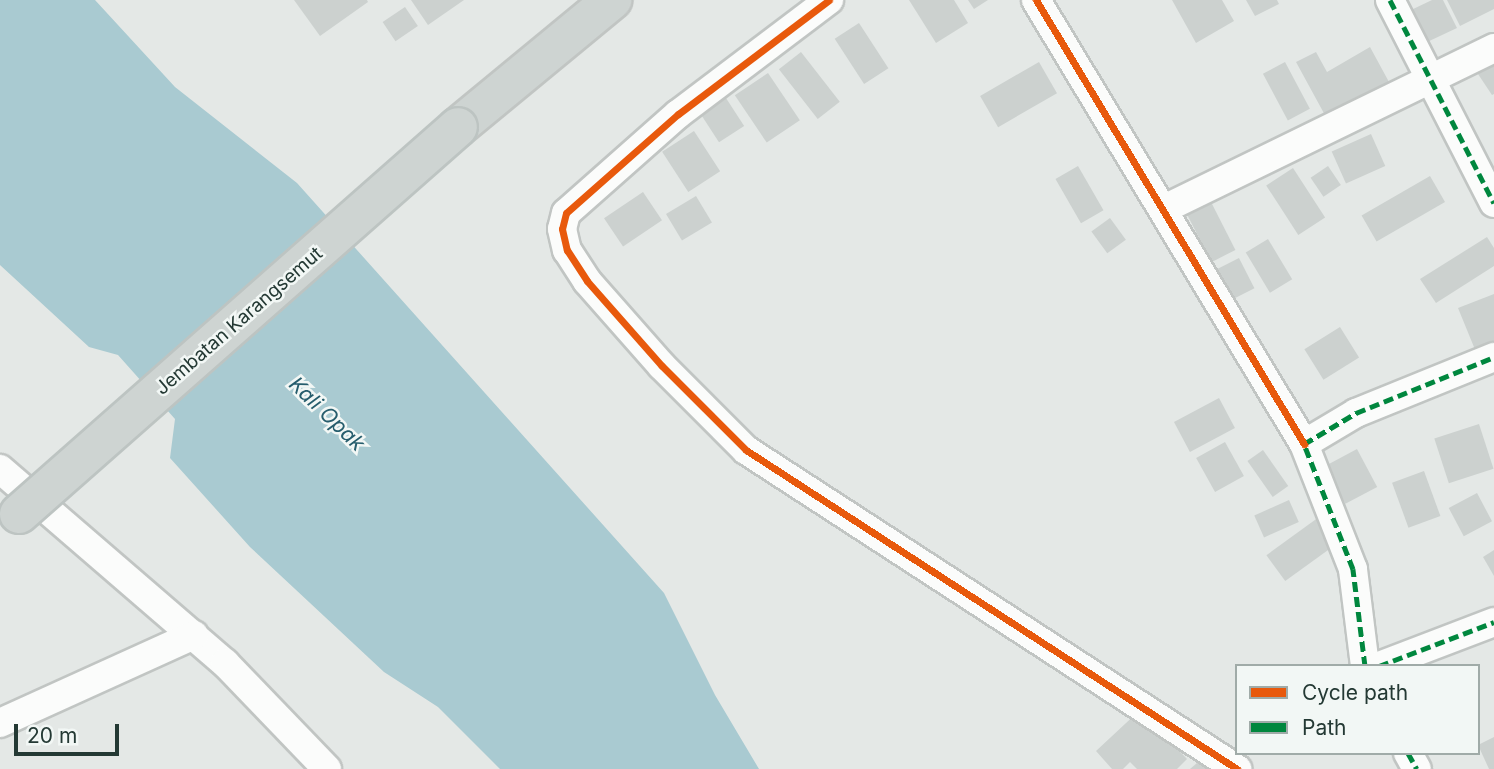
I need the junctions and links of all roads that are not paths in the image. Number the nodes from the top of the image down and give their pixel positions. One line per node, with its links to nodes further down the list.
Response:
1 (612, 0): 12 (main road, Jembatan Karangsemut, bridge)
2 (829, 0): 18 (street)
3 (1036, 0): 8 (street)
4 (1390, 0): 6 (street)
5 (1494, 48): 6 (street)
6 (1429, 80): 7 (street); 8 (street)
7 (1494, 203)
8 (1164, 209): 10 (street)
9 (1494, 357): 10 (street)
10 (1304, 444): 15 (street)
11 (0, 469): 14 (street)
12 (10, 523)
13 (1494, 622): 16 (street)
14 (194, 635): 17 (street); 19 (street)
15 (1365, 664)
16 (1384, 664)
17 (0, 723)
18 (1231, 759)
19 (327, 769)

